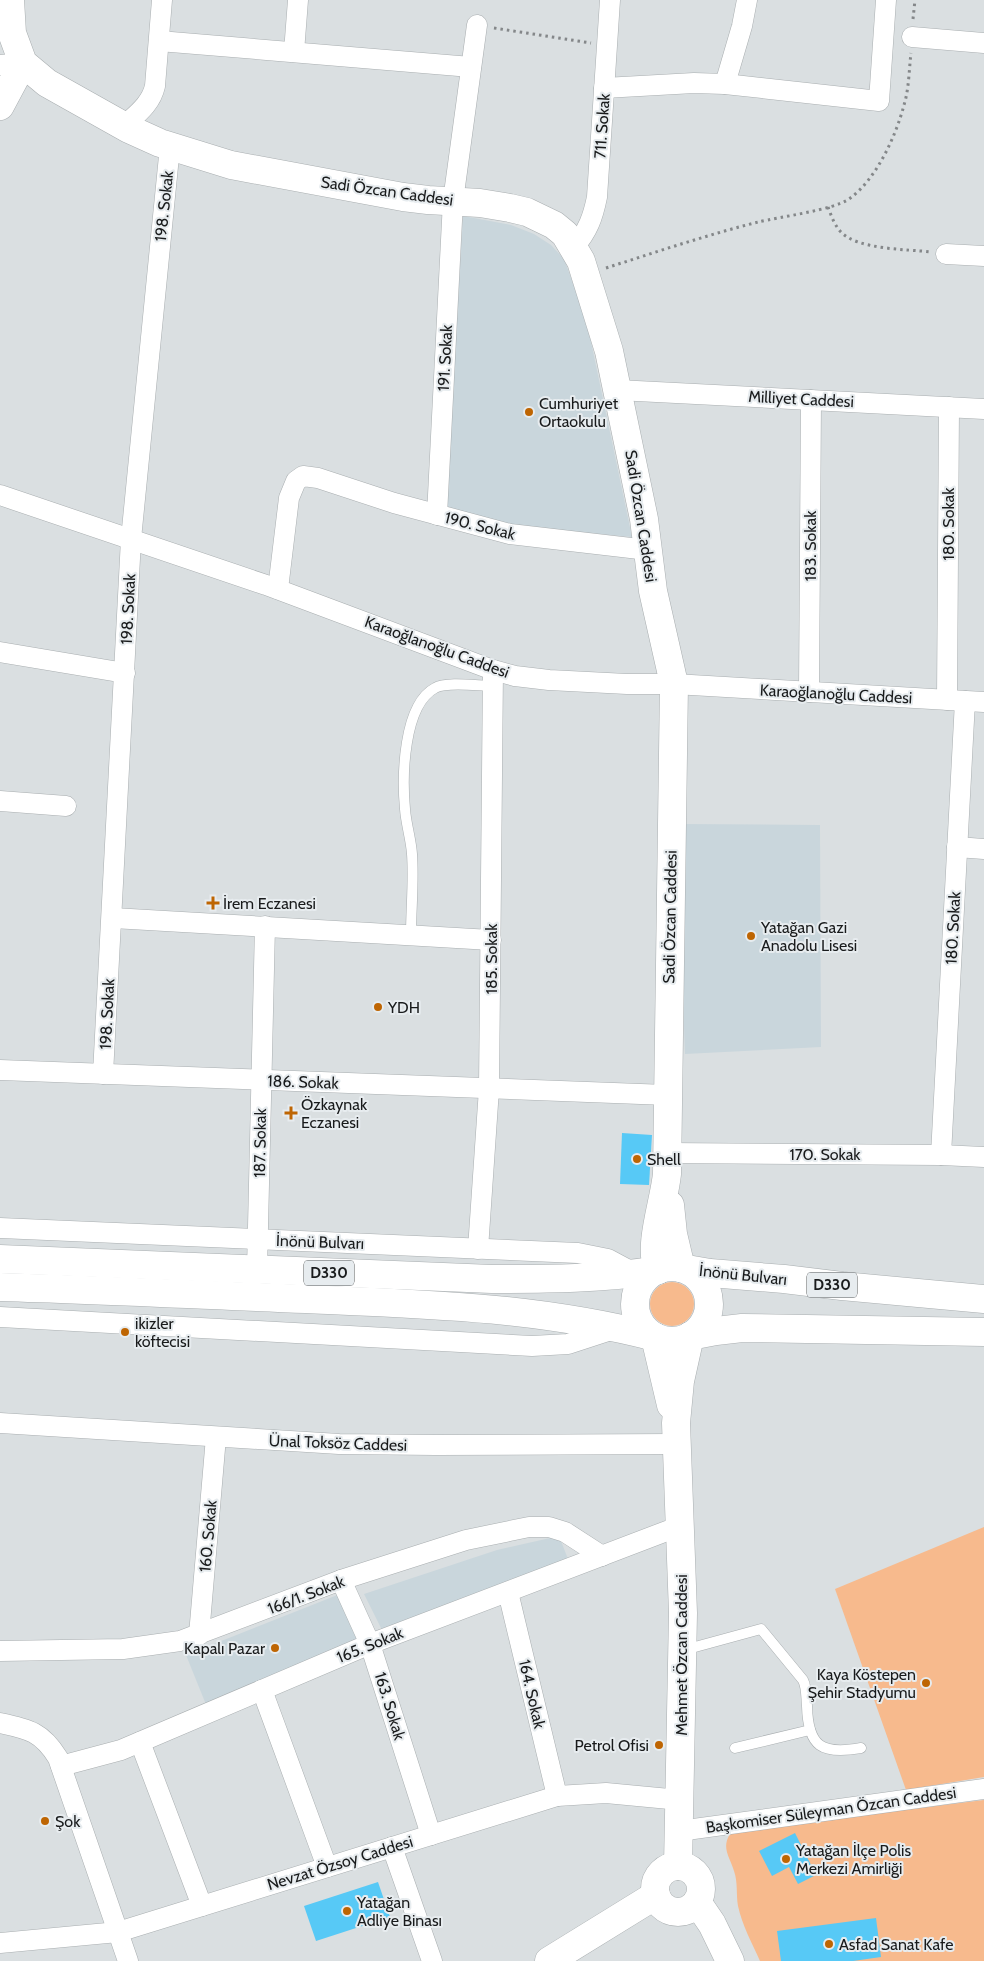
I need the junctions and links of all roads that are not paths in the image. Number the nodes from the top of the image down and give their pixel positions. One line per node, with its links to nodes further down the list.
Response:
1 (10, 0): 12 (main road)
2 (162, 0): 9 (street)
3 (298, 0): 11 (street)
4 (610, 0): 15 (street, 711. Sokak)
5 (747, 0): 14 (street)
6 (886, 0): 14 (street)
7 (477, 25): 13 (street, 191. Sokak)
8 (912, 37): 10 (street)
9 (159, 41): 11 (street); 17 (street)
10 (984, 43)
11 (294, 52): 13 (street)
12 (11, 64): 16 (main road); 17 (main road, Sadi Özcan Caddesi)
13 (471, 67): 19 (street, 191. Sokak)
14 (725, 84): 15 (street)
15 (604, 88): 20 (street, 711. Sokak)
16 (0, 106)
17 (124, 126): 18 (main road, Sadi Özcan Caddesi)
18 (170, 146): 19 (main road, Sadi Özcan Caddesi); 29 (street, 198. Sokak)
19 (453, 201): 20 (main road, Sadi Özcan Caddesi); 28 (street, 191. Sokak)
20 (574, 247): 23 (main road, Sadi Özcan Caddesi)
21 (946, 254): 22 (street)
22 (984, 256)
23 (617, 390): 24 (street, Milliyet Caddesi); 30 (main road, Sadi Özcan Caddesi)
24 (811, 400): 25 (street, Milliyet Caddesi); 36 (street, 183. Sokak)
25 (949, 407): 26 (street, Milliyet Caddesi); 37 (street, 180. Sokak)
26 (984, 409)
27 (0, 495): 29 (street, Karaoğlanoğlu Caddesi)
28 (437, 515): 30 (street, 190. Sokak); 31 (street, 190. Sokak)
29 (131, 540): 31 (street, Karaoğlanoğlu Caddesi); 33 (street, 198. Sokak)
30 (648, 550): 35 (main road, Sadi Özcan Caddesi)
31 (278, 590): 34 (street, Karaoğlanoğlu Caddesi)
32 (0, 652): 33 (street)
33 (125, 673): 42 (street, 198. Sokak)
34 (492, 678): 35 (street, Karaoğlanoğlu Caddesi); 44 (lane); 45 (street, 185. Sokak)
35 (674, 684): 36 (street, Karaoğlanoğlu Caddesi); 50 (main road, Sadi Özcan Caddesi)
36 (809, 692): 37 (street, Karaoğlanoğlu Caddesi)
37 (965, 701): 40 (street, 180. Sokak)
38 (0, 801): 39 (street)
39 (66, 806)
40 (957, 847): 41 (street); 51 (street, 180. Sokak)
41 (984, 849)
42 (113, 918): 43 (street); 47 (street, 198. Sokak)
43 (265, 926): 44 (street); 48 (street, 187. Sokak)
44 (410, 935): 45 (street)
45 (491, 940): 49 (street, 185. Sokak)
46 (0, 1070): 47 (street, 186. Sokak)
47 (103, 1074): 48 (street, 186. Sokak)
48 (261, 1080): 49 (street, 186. Sokak); 55 (street, 187. Sokak)
49 (489, 1089): 50 (street, 186. Sokak); 56 (street, 185. Sokak)
50 (667, 1095): 53 (main road, Sadi Özcan Caddesi)
51 (941, 1155): 52 (street, 170. Sokak); 53 (street, 170. Sokak)
52 (984, 1157)
53 (667, 1164): 59 (main road, Sadi Özcan Caddesi)
54 (0, 1228): 55 (street, İnönü Bulvarı)
55 (257, 1240): 56 (street, İnönü Bulvarı); 58 (street, 187. Sokak)
56 (478, 1249): 59 (street, İnönü Bulvarı)
57 (0, 1259): 58 (main road, İnönü Bulvarı / D330)
58 (257, 1270): 59 (main road, İnönü Bulvarı / D330)
59 (658, 1271): 61 (main road, İnönü Bulvarı / D330); 65 (main road); 66 (main road)
60 (0, 1287): 63 (main road, D330)
61 (984, 1299)
62 (0, 1317): 63 (street)
63 (620, 1328): 66 (main road, D330)
64 (984, 1332): 65 (main road)
65 (690, 1336): 66 (main road); 69 (main road, Mehmet Özcan Caddesi)
66 (655, 1337): 69 (main road, Mehmet Özcan Caddesi)
67 (0, 1423): 68 (street, Ünal Toksöz Caddesi)
68 (216, 1437): 69 (street, Ünal Toksöz Caddesi); 74 (street, 160. Sokak)
69 (676, 1444): 70 (main road, Mehmet Özcan Caddesi)
70 (680, 1526): 71 (street, 165. Sokak); 76 (main road, Mehmet Özcan Caddesi)
71 (602, 1556): 72 (street, 166/1. Sokak); 73 (street, 165. Sokak)
72 (341, 1580): 74 (street, 166/1. Sokak); 75 (street, 163. Sokak)
73 (508, 1592): 75 (street, 165. Sokak); 86 (street, 164. Sokak)
74 (199, 1635): 77 (street, 166/1. Sokak)
75 (370, 1644): 78 (street, 165. Sokak); 89 (street, 163. Sokak)
76 (683, 1650): 80 (lane); 87 (main road, Mehmet Özcan Caddesi)
77 (0, 1651)
78 (262, 1690): 81 (street, 165. Sokak); 92 (street)
79 (0, 1723): 84 (street)
80 (810, 1730): 82 (lane); 83 (lane)
81 (140, 1742): 84 (street, 165. Sokak); 95 (street)
82 (735, 1748)
83 (861, 1748)
84 (61, 1766): 96 (street)
85 (984, 1790): 88 (street, Başkomiser Süleyman Özcan Caddesi)
86 (557, 1796): 87 (street, Nevzat Özsoy Caddesi); 89 (street, Nevzat Özsoy Caddesi)
87 (680, 1800): 88 (main road, Mehmet Özcan Caddesi)
88 (679, 1831): 91 (main road, Mehmet Özcan Caddesi)
89 (430, 1835): 90 (street, Nevzat Özsoy Caddesi)
90 (392, 1847): 92 (street, Nevzat Özsoy Caddesi); 99 (street)
91 (678, 1866): 93 (main road); 94 (main road)
92 (327, 1867): 95 (street, Nevzat Özsoy Caddesi)
93 (656, 1895): 94 (main road); 100 (main road)
94 (697, 1902): 101 (main road)
95 (202, 1906): 96 (street, Nevzat Özsoy Caddesi)
96 (118, 1932): 97 (street, Nevzat Özsoy Caddesi); 98 (street)
97 (0, 1943)
98 (128, 1961)
99 (432, 1961)
100 (549, 1961)
101 (730, 1961)

